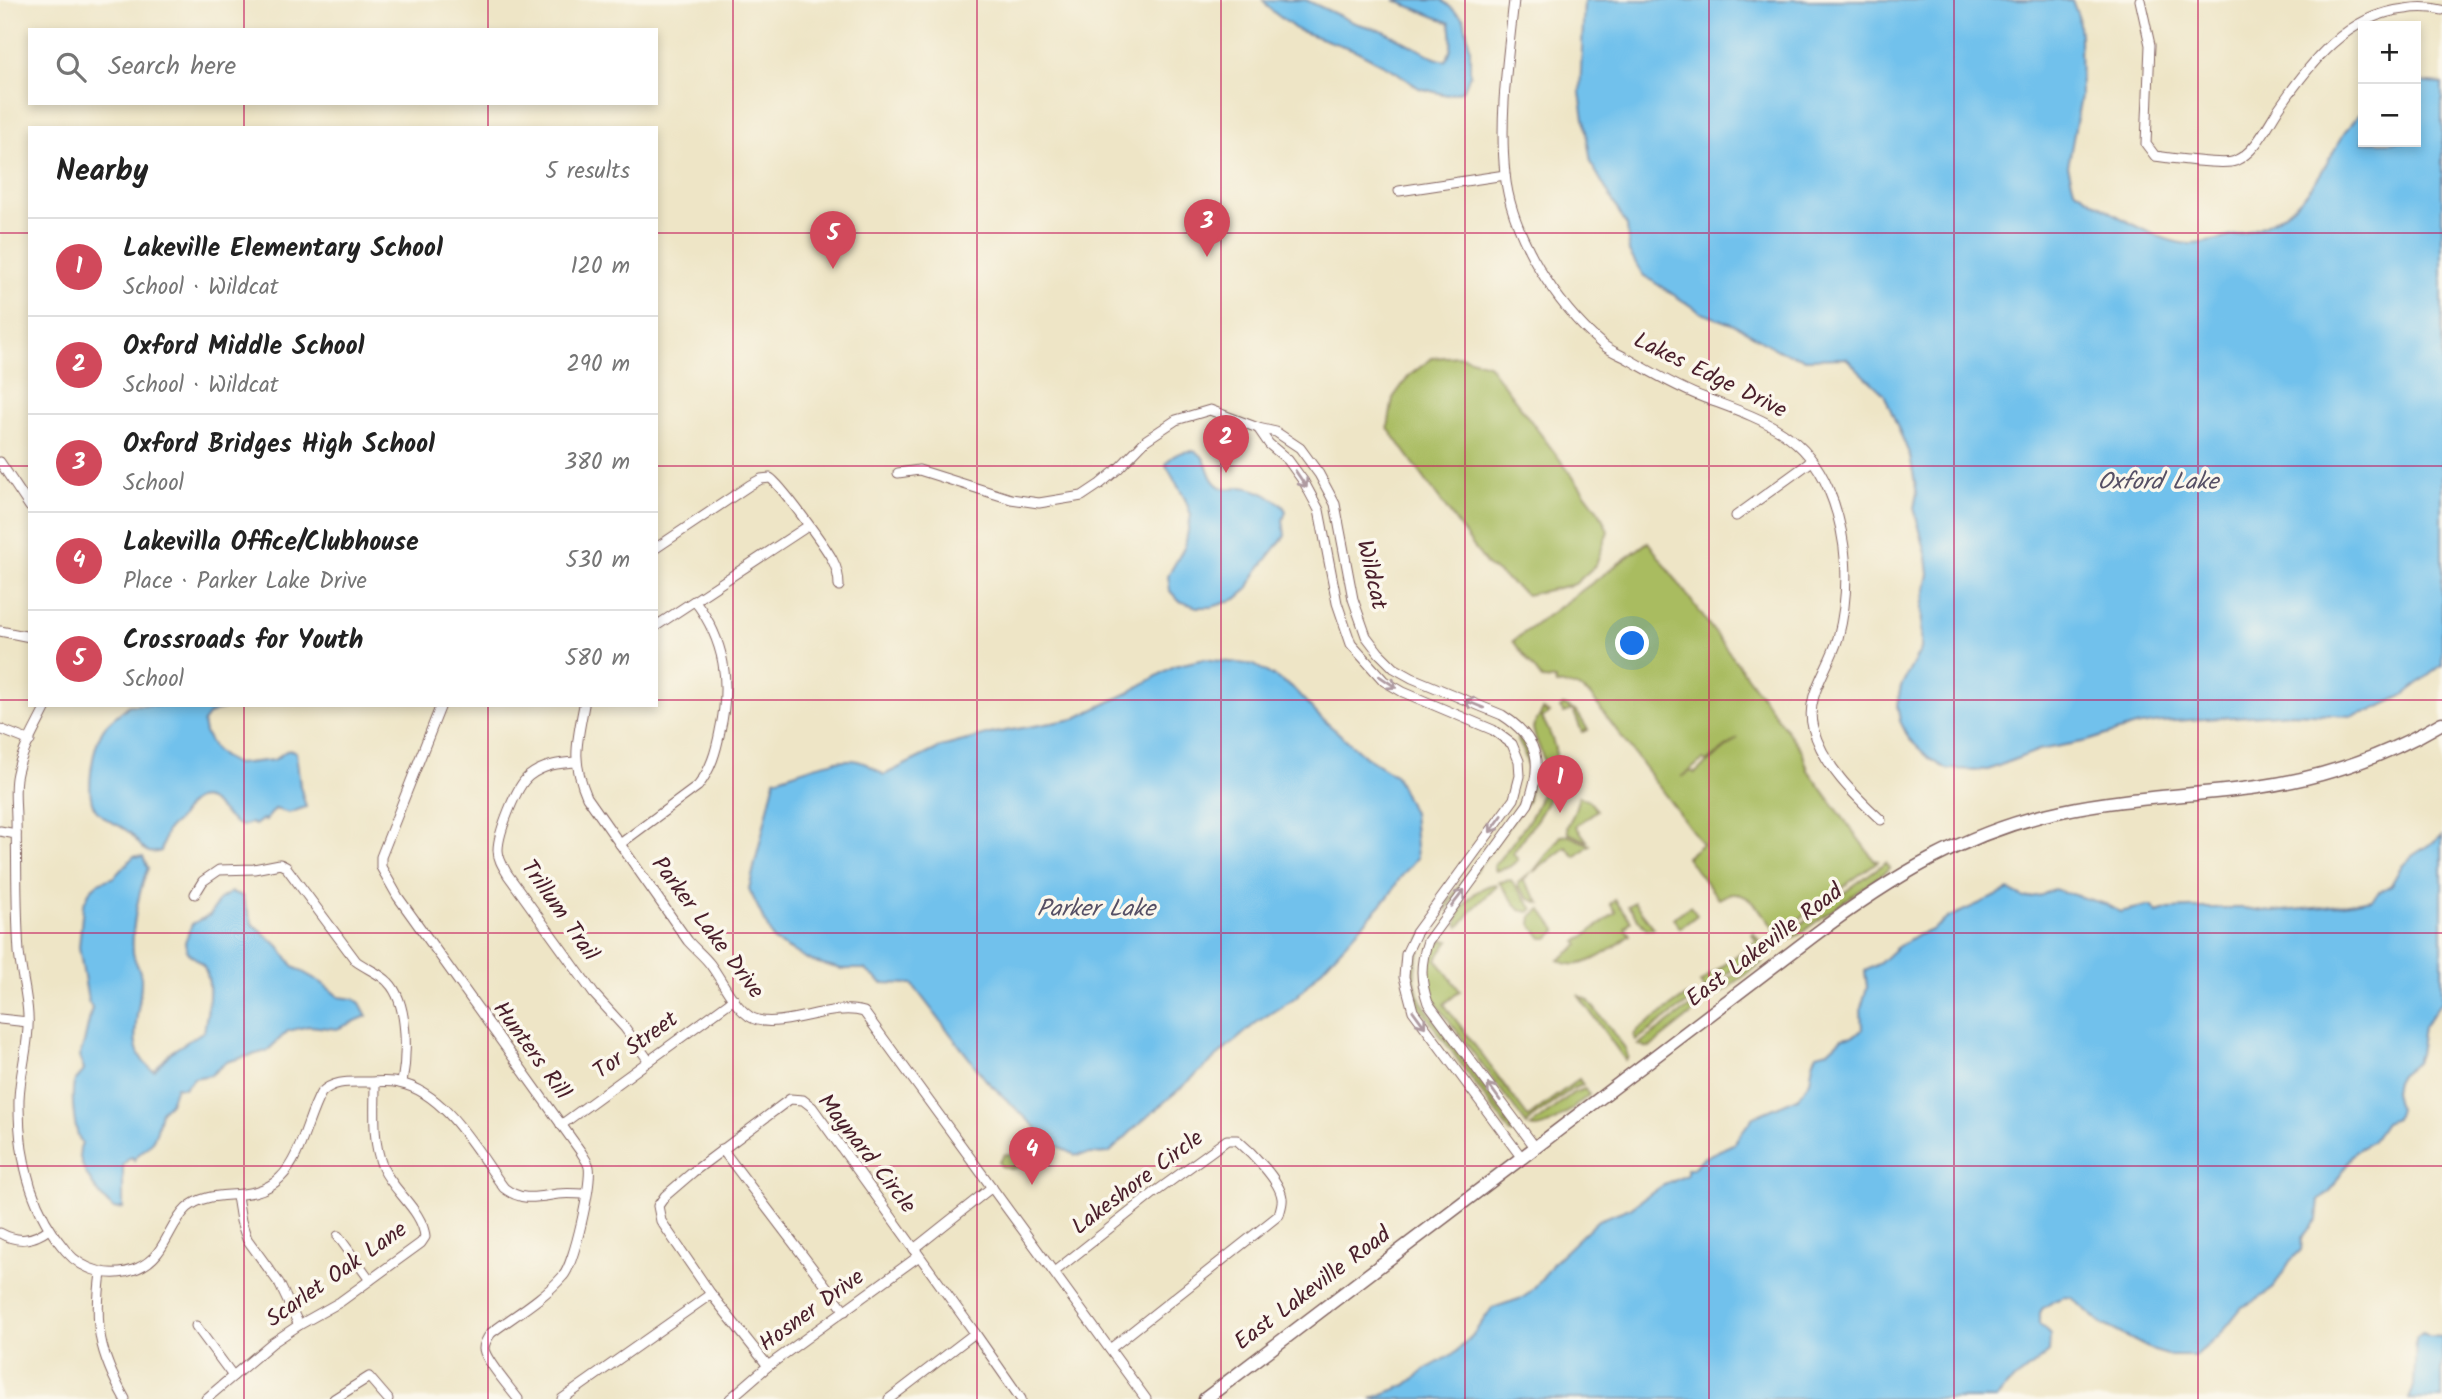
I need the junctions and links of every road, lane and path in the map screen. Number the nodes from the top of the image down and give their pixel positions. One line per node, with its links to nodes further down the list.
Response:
1 (1514, 0): 4 (street, Lakes Edge Drive)
2 (2140, 0): 3 (street)
3 (2442, 10)
4 (1505, 175): 5 (street); 7 (street, Lakes Edge Drive)
5 (1399, 191)
6 (1258, 428): 9 (street, Wildcat); 22 (street, Wildcat, one-way to 6); 25 (street, Wildcat, one-way to 25)
7 (1812, 461): 11 (street); 28 (street, Lakes Edge Drive)
8 (0, 462): 10 (street)
9 (898, 473)
10 (28, 504)
11 (1735, 516)
12 (808, 526): 13 (street); 14 (street); 15 (street)
13 (658, 547)
14 (839, 586)
15 (695, 601): 16 (street); 31 (street)
16 (658, 625)
17 (0, 631): 18 (street)
18 (28, 636)
19 (46, 707): 26 (street)
20 (440, 707): 41 (street, Hunters Rill)
21 (584, 707): 27 (street, Parker Lake Drive)
22 (1514, 723): 25 (street); 34 (street, Wildcat, one-way to 22)
23 (2442, 723): 42 (main road, East Lakeville Road)
24 (0, 729): 26 (street)
25 (1504, 738): 33 (street, one-way to 33)
26 (30, 741): 30 (street)
27 (576, 762): 31 (street, Parker Lake Drive); 38 (street, Trillum Trail)
28 (1881, 820)
29 (0, 831): 30 (street)
30 (16, 834): 37 (street)
31 (620, 844): 35 (street, Parker Lake Drive)
32 (195, 894): 40 (street)
33 (1426, 918): 34 (street); 44 (street, one-way to 44)
34 (1439, 925): 42 (street, Wildcat, one-way to 34)
35 (734, 999): 38 (street, Tor Street); 45 (street, Parker Lake Drive)
36 (0, 1019): 37 (street)
37 (28, 1022): 48 (street)
38 (649, 1061): 41 (street, Tor Street)
39 (375, 1082): 40 (street); 47 (street); 54 (street, Scarlet Oak Lane)
40 (402, 1083): 46 (street)
41 (561, 1125): 46 (street, Hunters Rill)
42 (1535, 1147): 44 (main road, East Lakeville Road)
43 (722, 1149): 51 (street, Maynard Circle); 55 (street, Maynard Circle); 56 (street)
44 (1522, 1157): 73 (main road, East Lakeville Road)
45 (992, 1186): 51 (street, Hosner Drive); 52 (street, Parker Lake Drive)
46 (586, 1194): 67 (street, Hunters Rill)
47 (237, 1196): 53 (street); 57 (street)
48 (50, 1229): 49 (street); 53 (street)
49 (0, 1233)
50 (338, 1236): 54 (street)
51 (916, 1252): 56 (street, Hosner Drive); 59 (street, Maynard Circle)
52 (1054, 1272): 60 (street, Parker Lake Drive); 60 (street, Lakeshore Circle)
53 (101, 1273): 63 (street)
54 (370, 1280): 57 (street, Scarlet Oak Lane)
55 (711, 1294): 61 (street, Maynard Circle); 68 (street)
56 (845, 1311): 61 (street, Hosner Drive)
57 (299, 1325): 62 (street, Scarlet Oak Lane)
58 (196, 1326): 62 (street)
59 (975, 1333): 70 (street); 71 (street, Maynard Circle)
60 (1110, 1349): 72 (street, Parker Lake Drive)
61 (768, 1366): 69 (street, Hosner Drive)
62 (233, 1376): 64 (street, Scarlet Oak Lane)
63 (125, 1399)
64 (206, 1399)
65 (334, 1399): 66 (street)
66 (388, 1399)
67 (517, 1399)
68 (562, 1399)
69 (730, 1399)
70 (889, 1399)
71 (1021, 1399)
72 (1146, 1399)
73 (1205, 1399)

